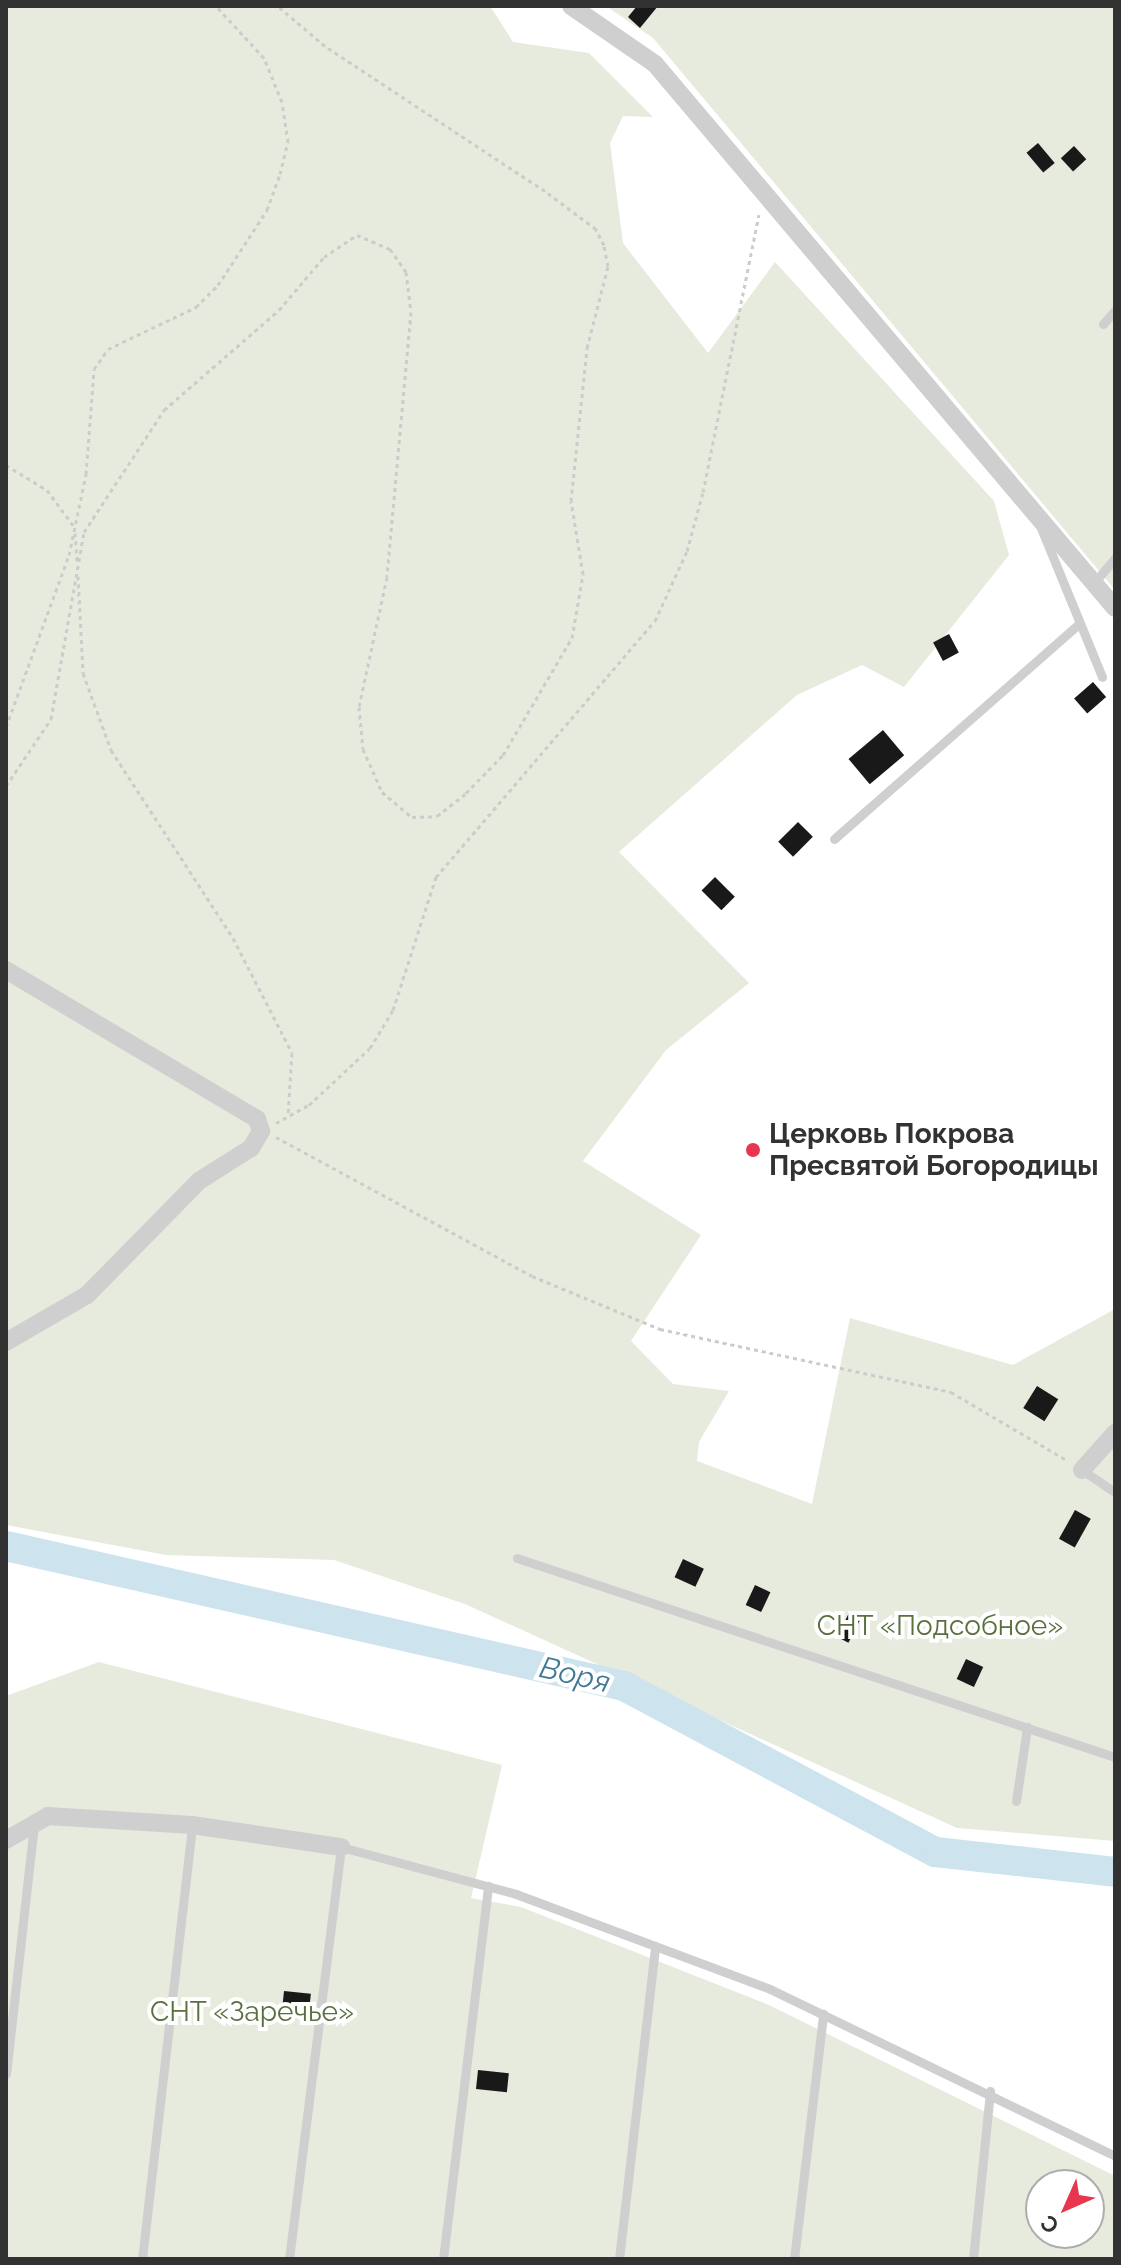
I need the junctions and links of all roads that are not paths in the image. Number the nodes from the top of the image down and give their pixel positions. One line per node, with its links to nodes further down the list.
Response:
1 (571, 6): 4 (street)
2 (1115, 310): 3 (lane)
3 (1103, 324)
4 (1038, 522): 6 (street); 8 (lane)
5 (1115, 558): 6 (lane)
6 (1093, 583): 7 (street)
7 (1115, 608)
8 (1080, 623): 9 (lane); 10 (lane)
9 (1102, 677)
10 (834, 839)
11 (6, 970): 12 (street)
12 (6, 1342)
13 (1115, 1433): 14 (street)
14 (1082, 1470): 15 (lane)
15 (1115, 1492)
16 (517, 1558): 17 (lane)
17 (1027, 1727): 18 (lane); 19 (lane)
18 (1115, 1757)
19 (1016, 1801)
20 (34, 1823): 21 (street); 22 (street); 27 (lane)
21 (192, 1825): 23 (street); 30 (lane)
22 (6, 1840)
23 (341, 1847): 24 (lane); 31 (lane)
24 (488, 1886): 25 (lane); 32 (lane)
25 (655, 1946): 26 (lane); 33 (lane)
26 (823, 2014): 28 (lane); 34 (lane)
27 (6, 2074)
28 (990, 2091): 29 (lane); 35 (lane)
29 (1115, 2156)
30 (142, 2259)
31 (289, 2259)
32 (443, 2259)
33 (619, 2259)
34 (794, 2259)
35 (973, 2259)

